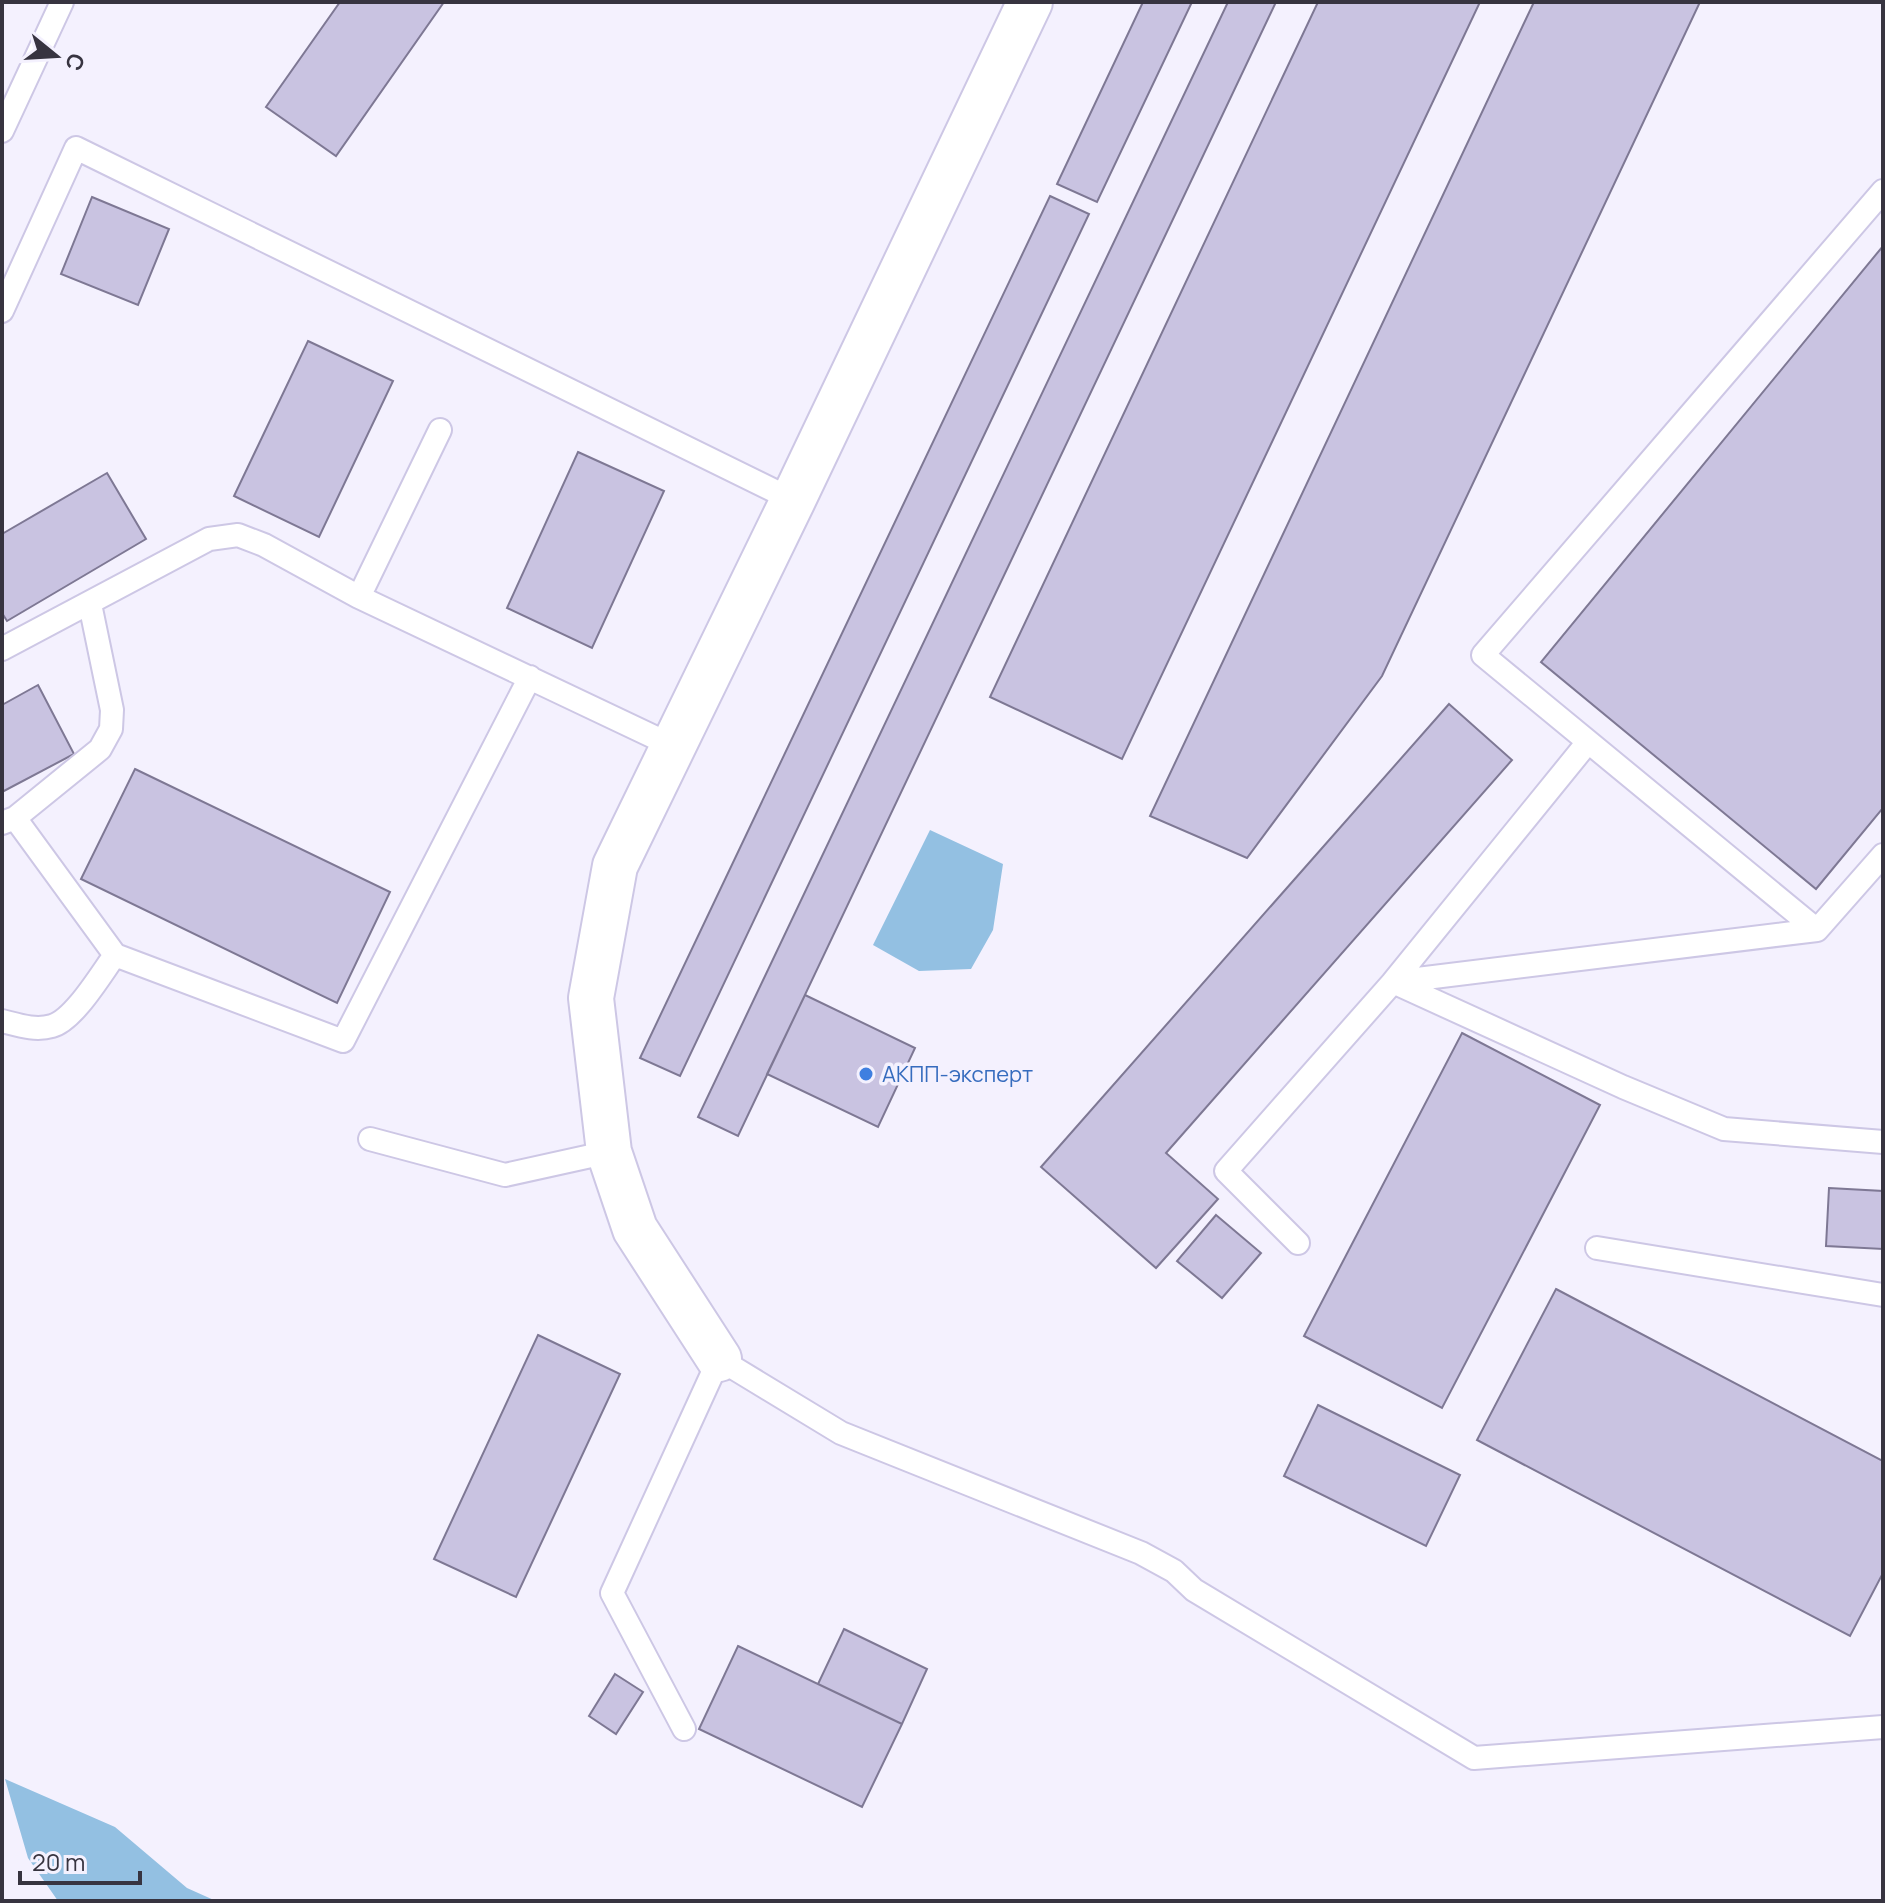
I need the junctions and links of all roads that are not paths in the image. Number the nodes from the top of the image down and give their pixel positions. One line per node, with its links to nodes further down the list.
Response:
1 (62, 2): 3 (lane)
2 (1030, 2): 7 (street)
3 (2, 131)
4 (1883, 191): 12 (lane)
5 (2, 311): 7 (lane)
6 (440, 430): 8 (lane)
7 (793, 500): 13 (street)
8 (359, 597): 9 (lane); 11 (lane)
9 (90, 604): 10 (lane); 14 (lane)
10 (2, 649)
11 (530, 677): 13 (lane); 17 (lane)
12 (1588, 742): 16 (lane); 18 (lane)
13 (673, 746): 22 (street)
14 (8, 820): 17 (lane)
15 (1883, 855): 16 (lane)
16 (1817, 930): 18 (lane)
17 (115, 955): 19 (lane)
18 (1393, 982): 21 (lane); 23 (lane)
19 (2, 1021)
20 (370, 1139): 22 (lane)
21 (1883, 1142)
22 (609, 1152): 26 (street)
23 (1298, 1243)
24 (1597, 1248): 25 (lane)
25 (1883, 1295)
26 (719, 1359): 27 (lane); 28 (lane)
27 (1883, 1727)
28 (684, 1729)

